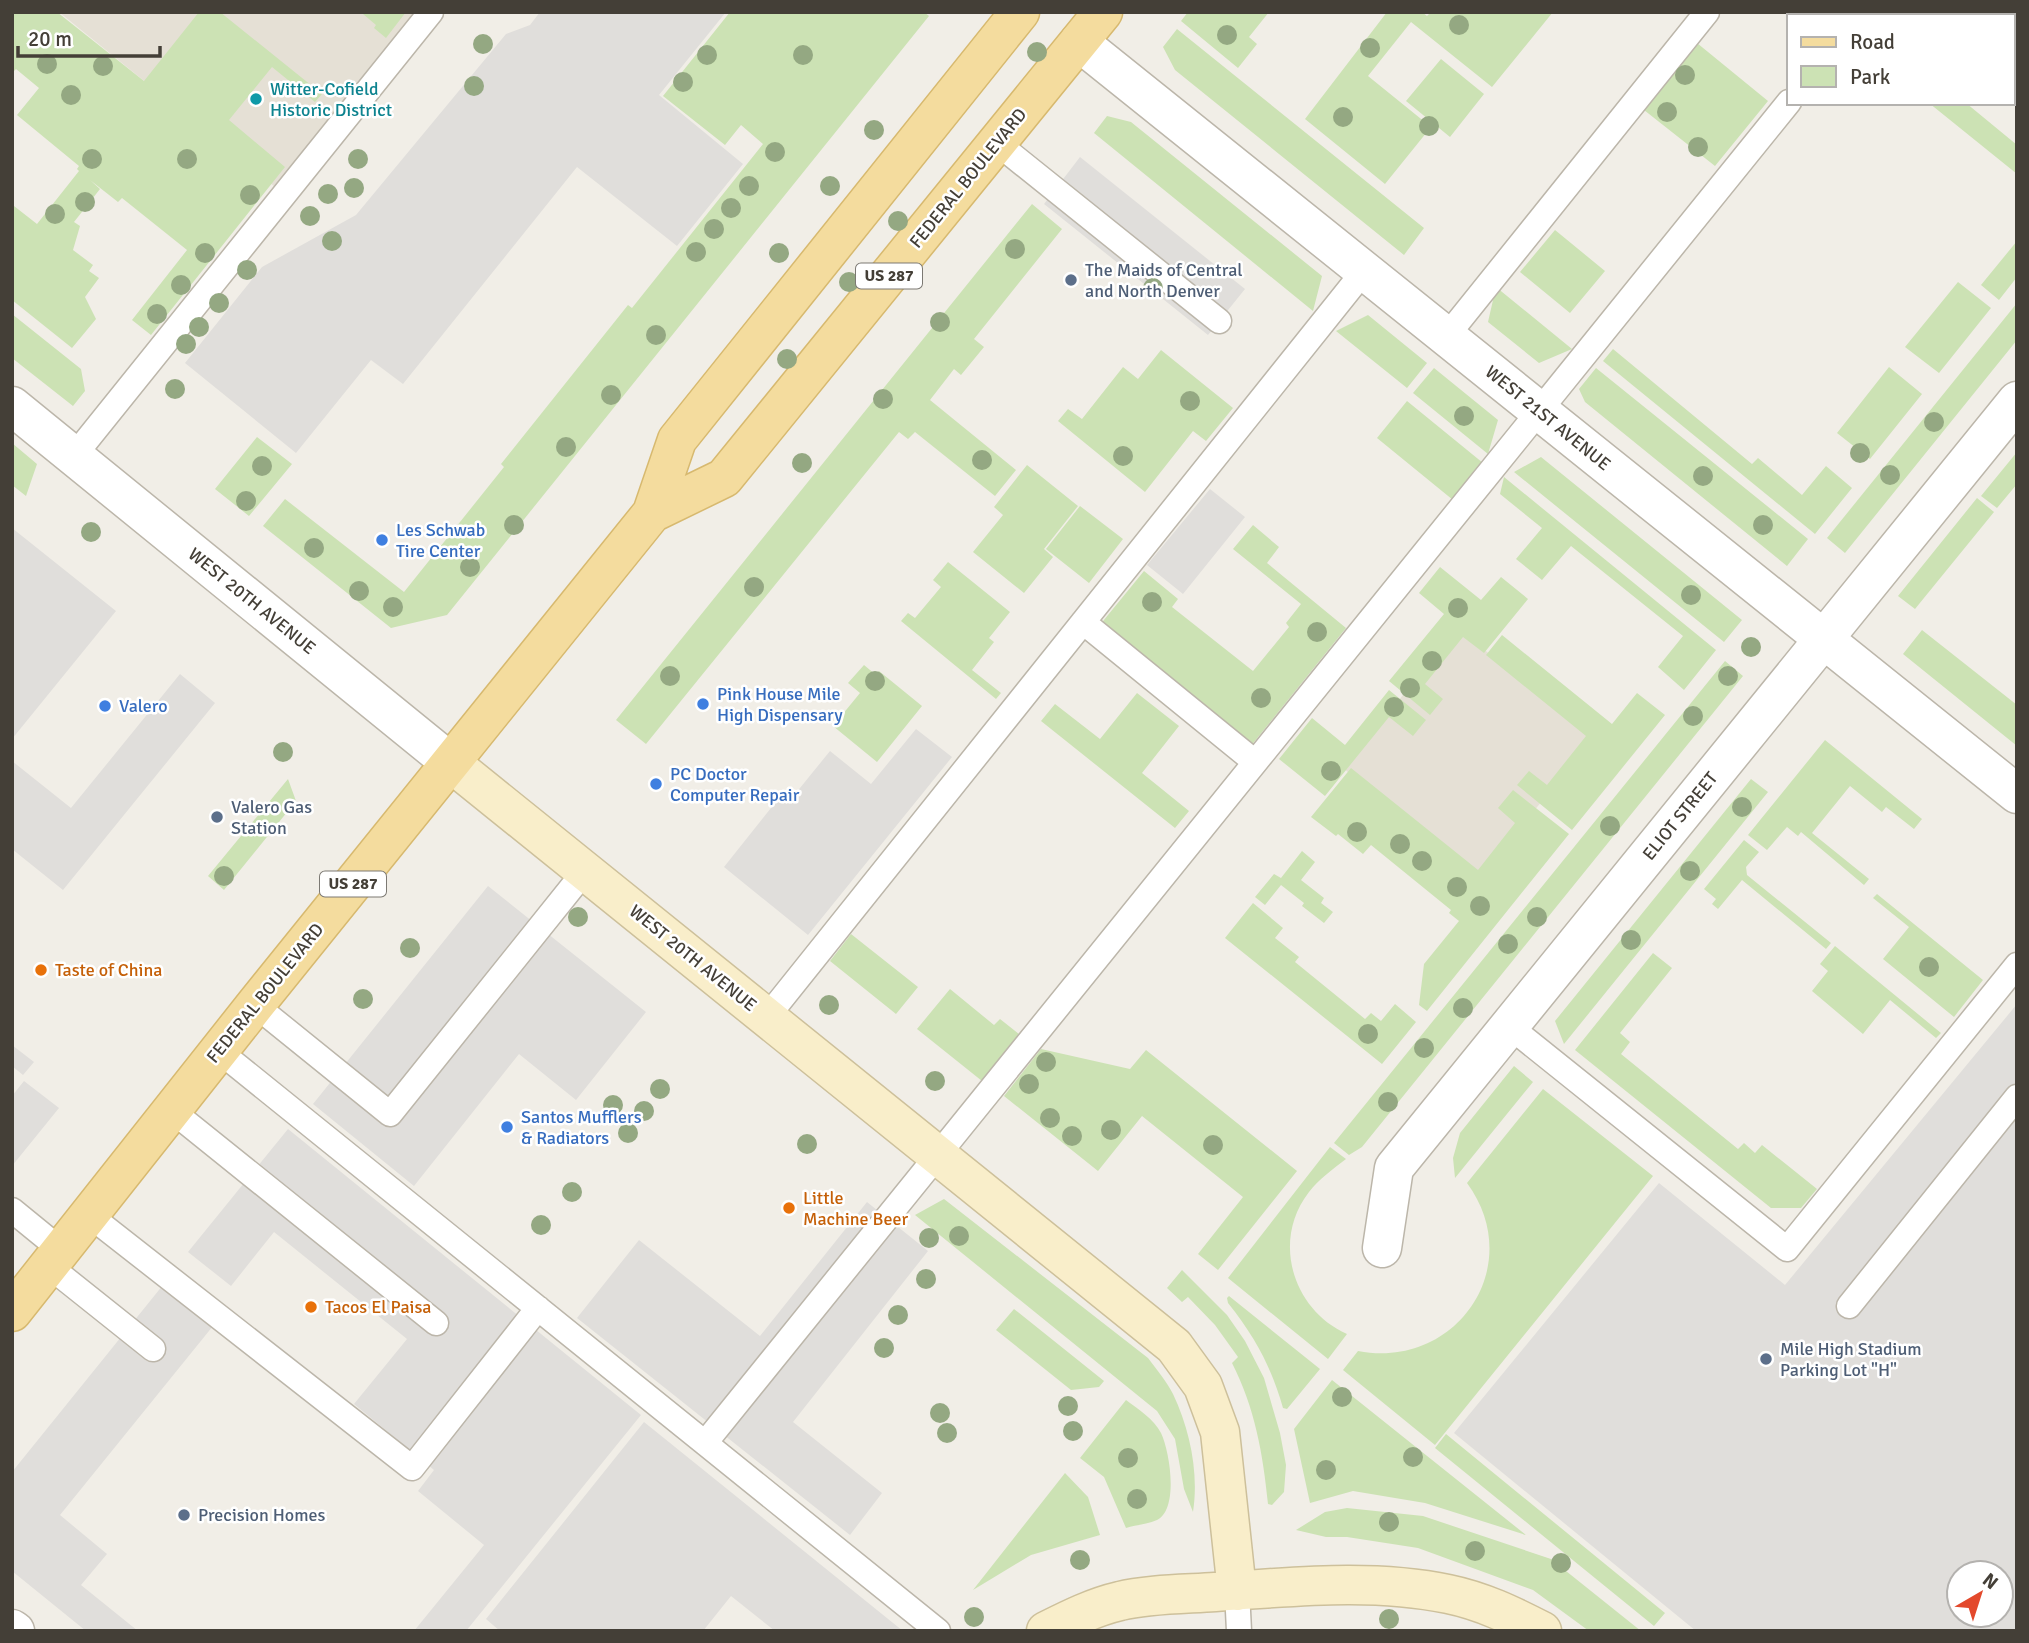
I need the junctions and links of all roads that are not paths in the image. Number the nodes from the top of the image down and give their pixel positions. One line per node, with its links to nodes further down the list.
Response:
1 (431, 12): 14 (lane)
2 (1020, 12): 15 (main road, FEDERAL BOULEVARD / US 287)
3 (1103, 12): 5 (main road, FEDERAL BOULEVARD / US 287)
4 (1707, 12): 10 (lane)
5 (1079, 42): 7 (main road, FEDERAL BOULEVARD / US 287); 8 (street, WEST 21ST AVENUE)
6 (1787, 104): 13 (lane)
7 (997, 143): 9 (lane); 15 (main road, FEDERAL BOULEVARD / US 287)
8 (1364, 271): 10 (street, WEST 21ST AVENUE); 16 (lane)
9 (1219, 321)
10 (1446, 337): 13 (street, WEST 21ST AVENUE)
11 (2017, 401): 17 (street, ELIOT STREET)
12 (12, 406): 14 (street, WEST 20TH AVENUE)
13 (1539, 411): 17 (street, WEST 21ST AVENUE); 18 (lane)
14 (74, 456): 19 (street, WEST 20TH AVENUE)
15 (652, 513): 19 (main road, FEDERAL BOULEVARD / US 287)
16 (1083, 622): 18 (lane); 24 (lane)
17 (1824, 639): 20 (street, WEST 21ST AVENUE); 25 (street, ELIOT STREET)
18 (1255, 762): 29 (lane)
19 (451, 763): 21 (street, WEST 20TH AVENUE); 23 (main road, FEDERAL BOULEVARD / US 287)
20 (2017, 794)
21 (585, 871): 23 (lane); 24 (street, WEST 20TH AVENUE)
22 (2017, 965): 25 (lane)
23 (255, 1005): 26 (main road, FEDERAL BOULEVARD / US 287)
24 (766, 1017): 29 (street, WEST 20TH AVENUE)
25 (1509, 1026): 32 (street, ELIOT STREET)
26 (219, 1051): 28 (main road, FEDERAL BOULEVARD / US 287); 35 (lane)
27 (2017, 1097): 34 (lane)
28 (171, 1110): 31 (main road, FEDERAL BOULEVARD / US 287); 37 (lane)
29 (937, 1155): 39 (lane); 40 (street, WEST 20TH AVENUE)
30 (12, 1210): 33 (lane)
31 (89, 1215): 33 (main road, FEDERAL BOULEVARD / US 287); 35 (lane)
32 (1382, 1248)
33 (55, 1258): 36 (main road, FEDERAL BOULEVARD / US 287); 38 (lane)
34 (1849, 1306)
35 (538, 1308): 39 (lane)
36 (12, 1312)
37 (436, 1323)
38 (153, 1349)
39 (705, 1443): 41 (lane)
40 (1237, 1591): 42 (street); 43 (lane); 44 (street)
41 (938, 1631)
42 (1046, 1631)
43 (1239, 1631)
44 (1542, 1631)

